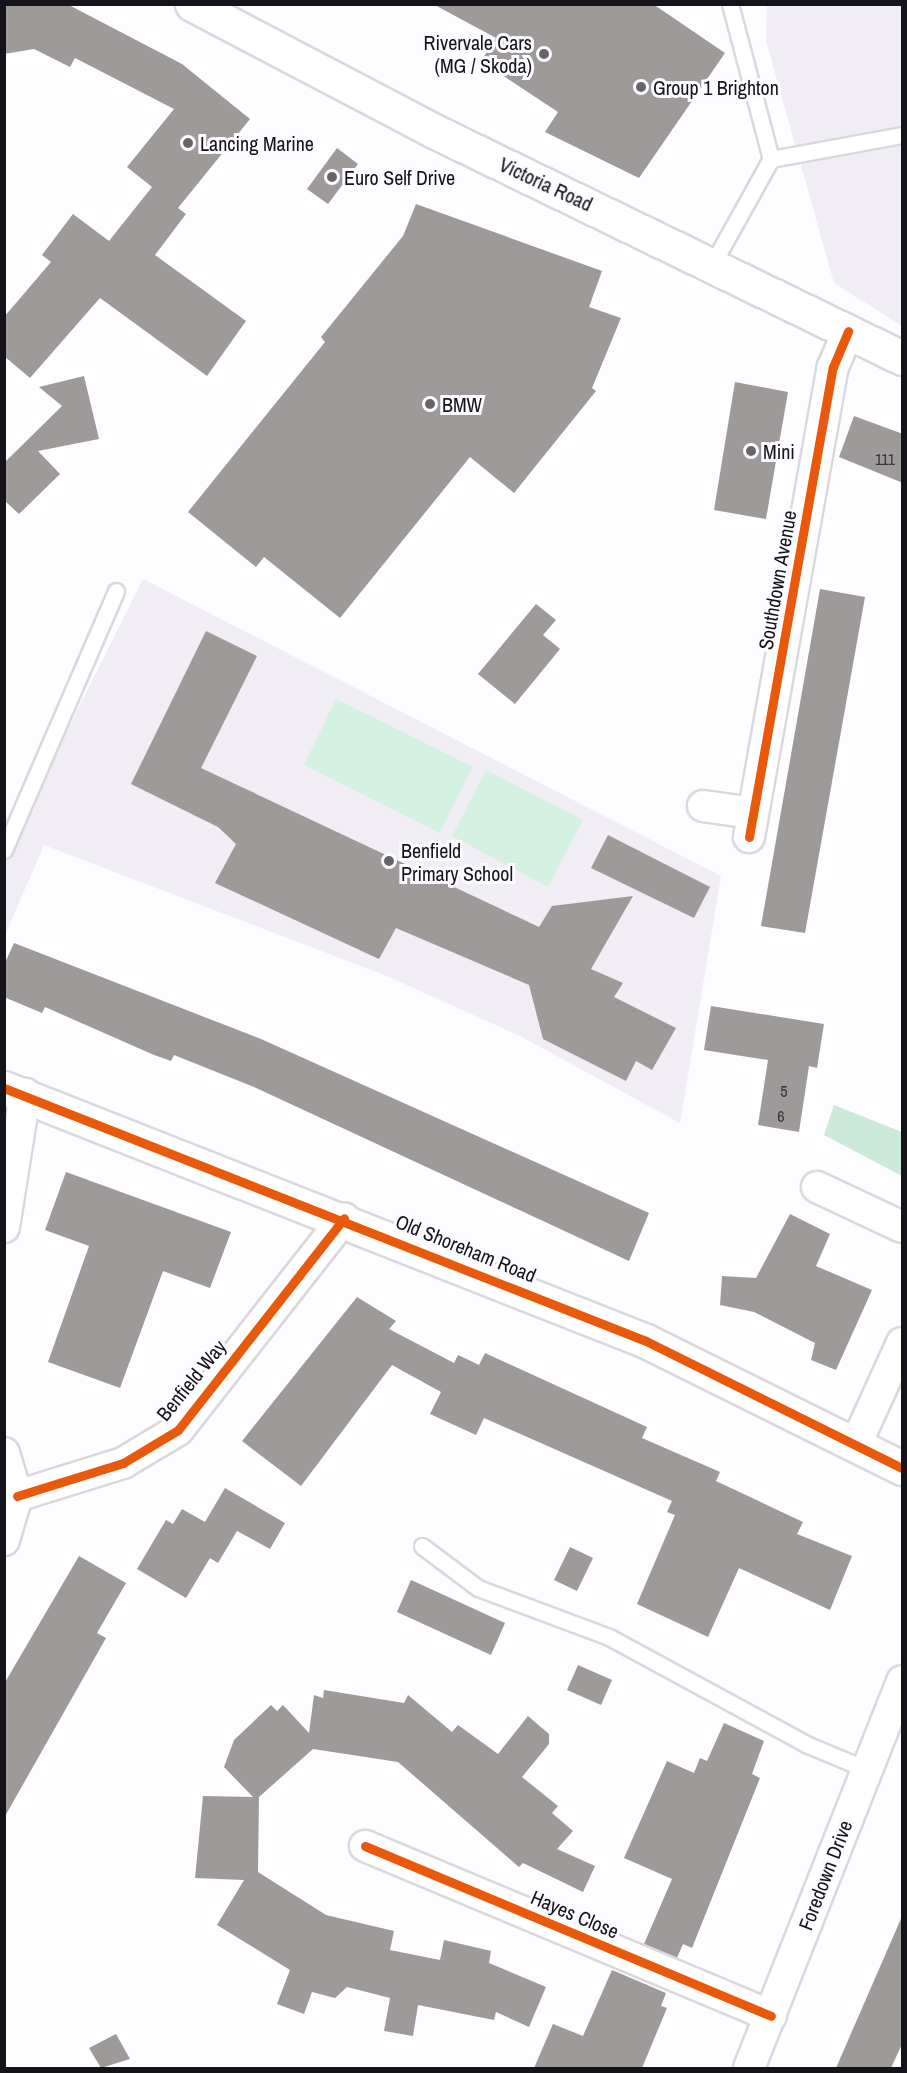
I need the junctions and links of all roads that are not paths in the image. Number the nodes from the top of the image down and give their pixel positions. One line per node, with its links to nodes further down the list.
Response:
1 (192, 4): 5 (main road, Victoria Road)
2 (730, 4): 4 (lane)
3 (903, 135): 4 (lane)
4 (771, 159): 5 (lane)
5 (713, 263): 6 (main road, Victoria Road)
6 (848, 331): 7 (main road, Victoria Road); 9 (street, Southdown Avenue)
7 (903, 358)
8 (116, 591): 10 (lane)
9 (703, 806)
10 (4, 850)
11 (15, 1091): 13 (main road, Old Shoreham Road); 14 (street)
12 (817, 1187): 15 (street)
13 (344, 1218): 17 (main road, Old Shoreham Road); 20 (street, Benfield Way)
14 (4, 1227)
15 (903, 1227)
16 (903, 1343): 17 (street)
17 (856, 1444): 19 (main road, Old Shoreham Road)
18 (4, 1454): 20 (street)
19 (903, 1468)
20 (16, 1496): 21 (street)
21 (4, 1540)
22 (422, 1546): 24 (lane)
23 (903, 1681): 24 (street, Foredown Drive)
24 (866, 1769): 26 (street, Foredown Drive)
25 (365, 1846): 26 (street, Hayes Close)
26 (771, 2016): 27 (street, Foredown Drive)
27 (749, 2068)

